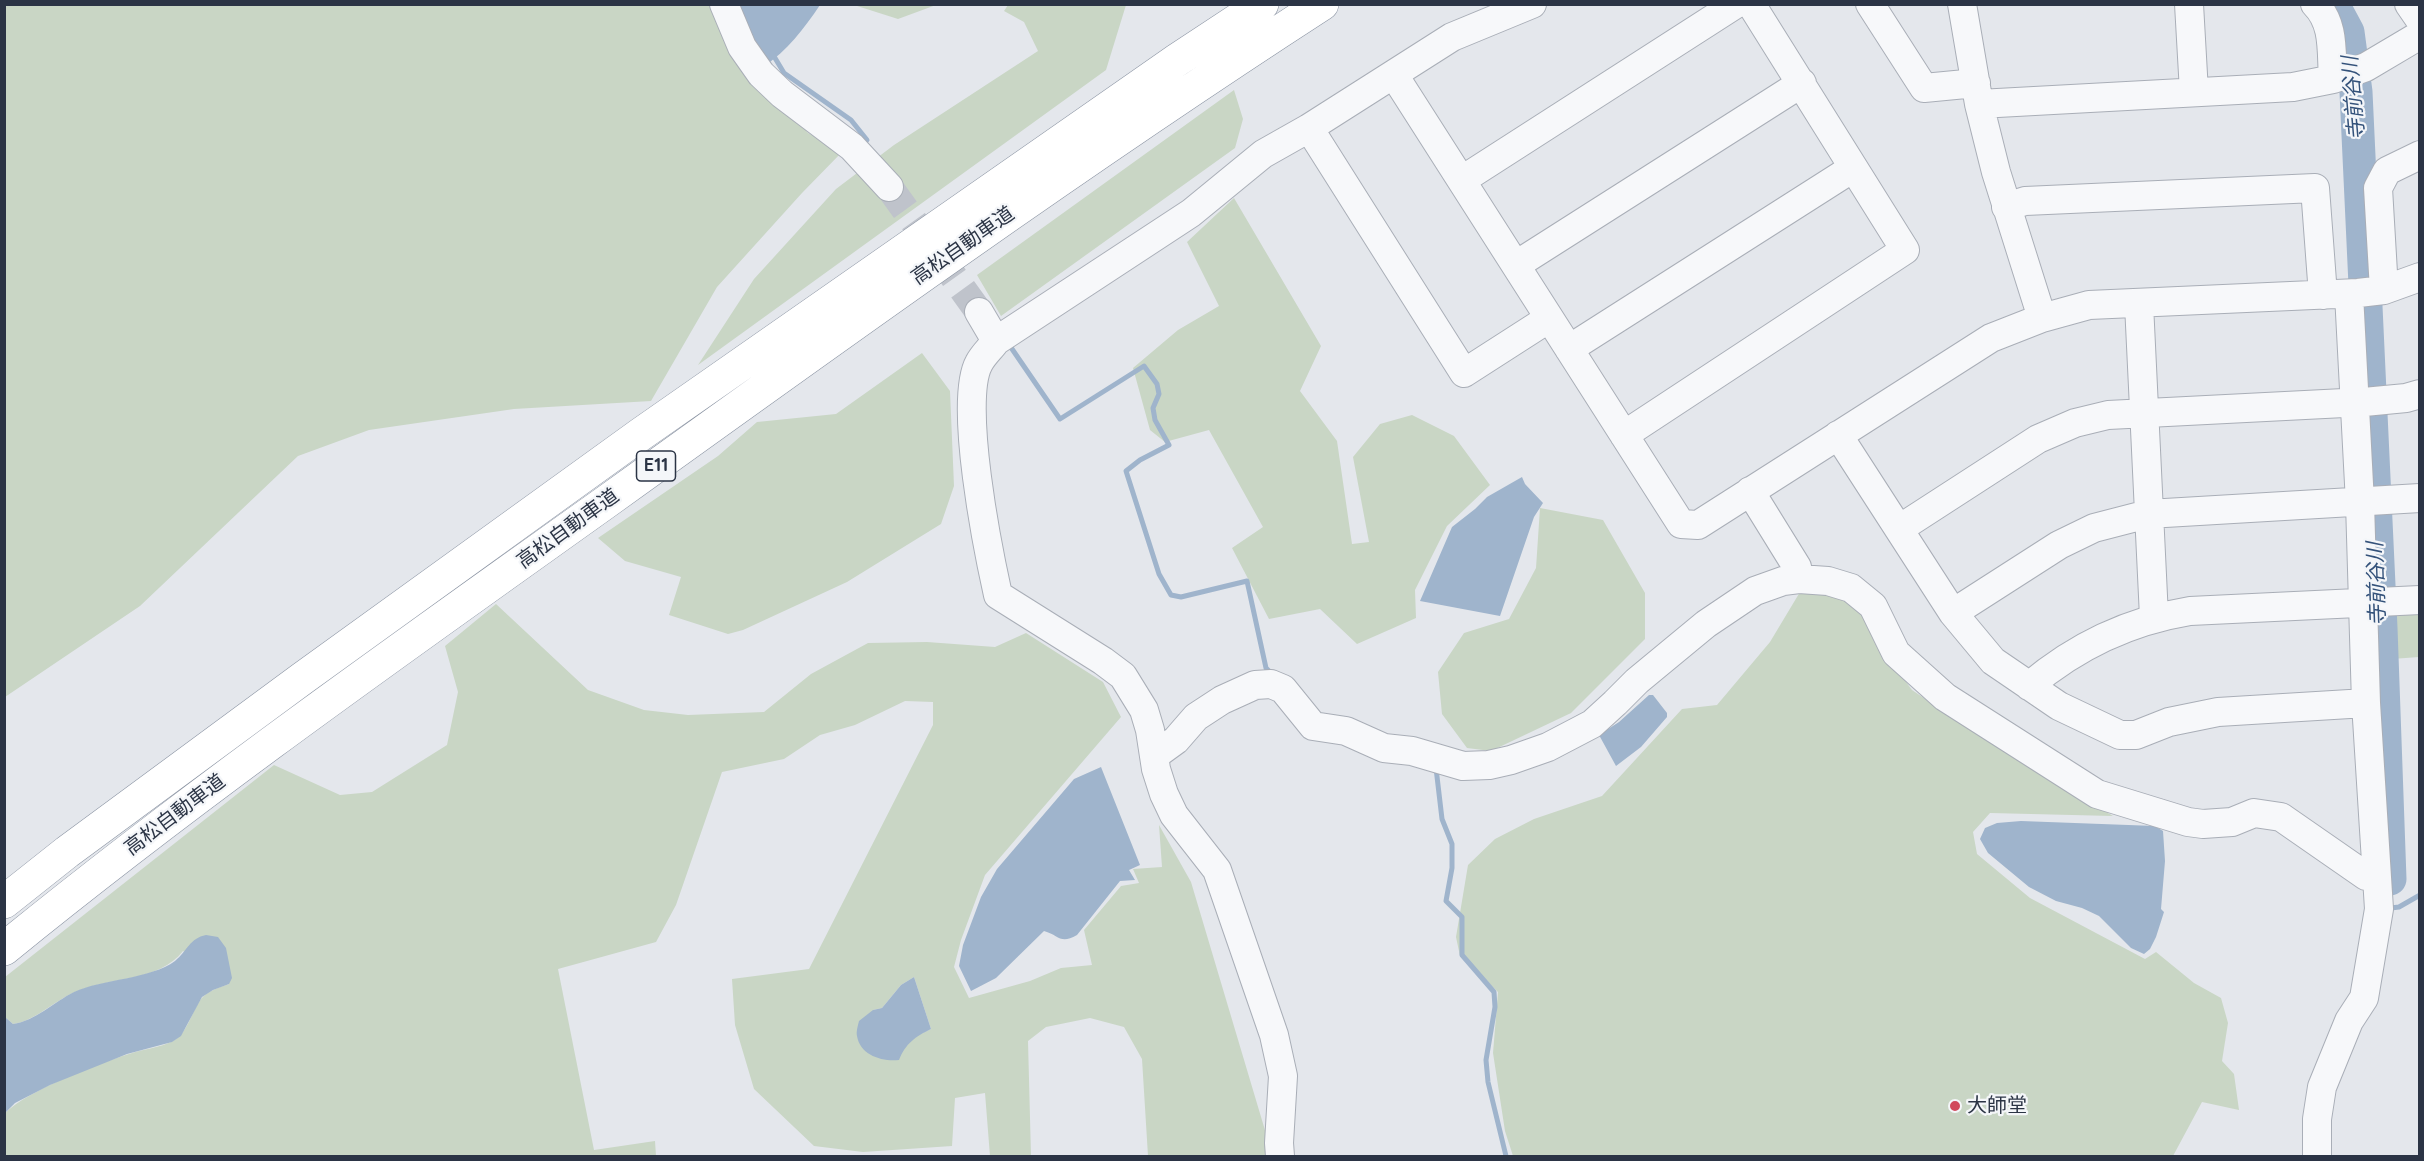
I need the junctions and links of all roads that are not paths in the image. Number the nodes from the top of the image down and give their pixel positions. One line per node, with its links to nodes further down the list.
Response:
1 (724, 4): 23 (street)
2 (1262, 4): 53 (highway, 高松自動車道 / E11)
3 (1322, 4): 54 (highway, 高松自動車道 / E11)
4 (1532, 4): 15 (street)
5 (1736, 4): 22 (street)
6 (1752, 4): 16 (street)
7 (1870, 4): 18 (street)
8 (1962, 4): 18 (street)
9 (2189, 4): 17 (street)
10 (2315, 4): 14 (street)
11 (2409, 4): 12 (street)
12 (2420, 20)
13 (2420, 35): 14 (street)
14 (2348, 74): 17 (street)
15 (1394, 75): 19 (street); 22 (street)
16 (1802, 83): 21 (street); 25 (street)
17 (2194, 92): 18 (street)
18 (1978, 93): 24 (street)
19 (1309, 128): 30 (street); 32 (street)
20 (2420, 155): 27 (street)
21 (1853, 168): 33 (street); 37 (street)
22 (1462, 180): 25 (street)
23 (889, 187)
24 (2006, 207): 27 (street); 31 (street)
25 (1516, 265): 30 (street)
26 (2420, 278): 27 (street)
27 (2358, 293): 28 (street); 35 (street)
28 (2139, 304): 31 (street); 36 (street)
29 (979, 312): 32 (street)
30 (1548, 318): 33 (street)
31 (2042, 318): 38 (street)
32 (996, 341): 51 (street)
33 (1569, 349): 37 (street)
34 (2420, 394): 35 (street)
35 (2366, 402): 36 (street); 41 (street)
36 (2145, 413): 42 (street); 43 (street)
37 (1624, 435): 39 (street)
38 (1838, 435): 39 (street); 43 (street)
39 (1750, 491): 44 (street)
40 (2420, 498): 41 (street)
41 (2371, 502): 42 (street); 46 (street)
42 (2148, 514): 47 (street); 48 (street)
43 (1899, 529): 47 (street)
44 (1799, 579): 51 (street); 52 (street)
45 (2420, 600): 46 (street)
46 (2374, 602): 48 (street); 50 (street)
47 (1953, 613): 49 (street)
48 (2154, 617): 49 (street)
49 (2028, 686): 50 (street)
50 (2366, 703): 52 (street)
51 (1154, 756): 55 (street)
52 (2376, 877): 56 (street)
53 (4, 902)
54 (4, 949)
55 (1280, 1156)
56 (2317, 1156)

